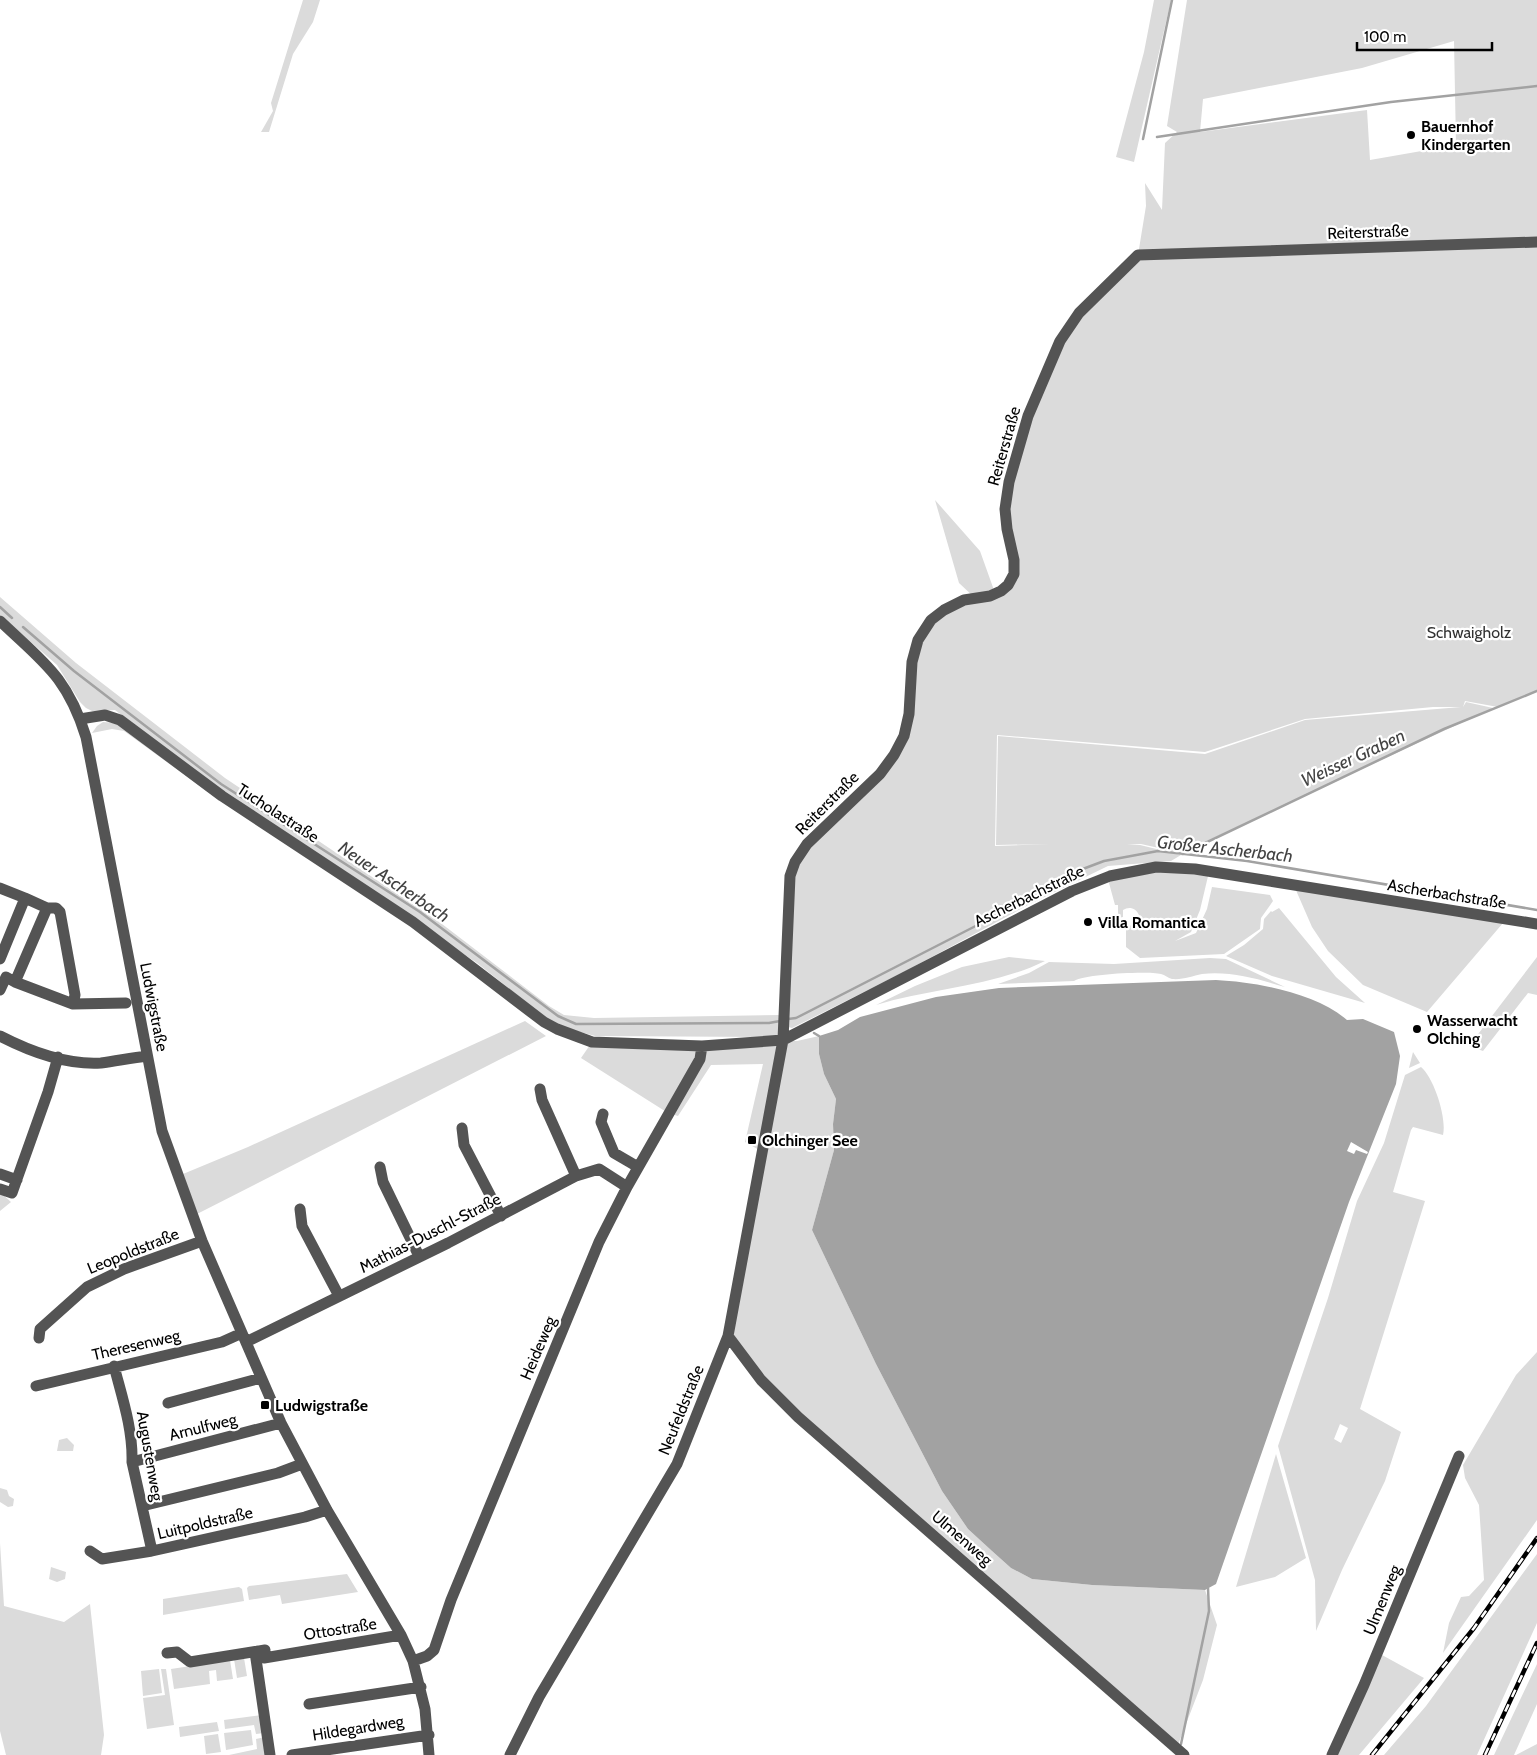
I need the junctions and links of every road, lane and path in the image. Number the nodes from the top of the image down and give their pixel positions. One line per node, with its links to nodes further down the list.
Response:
1 (1537, 242): 15 (street, Reiterstraße)
2 (0, 621): 3 (street)
3 (80, 719): 13 (street, Tucholastraße); 17 (street, Ludwigstraße)
4 (0, 888): 5 (street)
5 (25, 898): 6 (street); 8 (street)
6 (47, 908): 9 (street); 12 (street)
7 (1537, 924): 15 (street, Ascherbachstraße)
8 (0, 959)
9 (7, 977): 10 (street); 12 (street)
10 (0, 990)
11 (126, 1003): 12 (street)
12 (73, 1004)
13 (557, 1029): 16 (street, Ascherbachstraße)
14 (0, 1036): 18 (street)
15 (783, 1040): 16 (street, Ascherbachstraße); 34 (street, Neufeldstraße)
16 (702, 1046): 23 (street, Heideweg)
17 (147, 1056): 18 (street); 31 (street, Ludwigstraße)
18 (58, 1057): 26 (street)
19 (540, 1089): 25 (street)
20 (603, 1114): 23 (street)
21 (462, 1128): 30 (street)
22 (380, 1167): 32 (street)
23 (638, 1167): 27 (street, Heideweg)
24 (0, 1174): 26 (street)
25 (576, 1176): 27 (street, Mathias-Duschl-Straße); 30 (street, Mathias-Duschl-Straße)
26 (17, 1180): 28 (street)
27 (627, 1187): 52 (street, Heideweg)
28 (0, 1189)
29 (300, 1209): 33 (street)
30 (501, 1216): 32 (street, Mathias-Duschl-Straße)
31 (202, 1241): 35 (street, Leopoldstraße); 36 (street, Ludwigstraße)
32 (419, 1256): 33 (street, Mathias-Duschl-Straße)
33 (339, 1296): 36 (street, Mathias-Duschl-Straße)
34 (728, 1336): 59 (street, Neufeldstraße); 60 (street, Ulmenweg)
35 (39, 1338)
36 (244, 1338): 37 (street, Theresenweg); 38 (street, Ludwigstraße)
37 (114, 1366): 39 (street, Theresenweg); 43 (street, Augustenweg)
38 (261, 1378): 40 (street); 41 (street, Ludwigstraße)
39 (36, 1386)
40 (168, 1403)
41 (281, 1423): 43 (street, Arnulfweg); 44 (street, Ludwigstraße)
42 (1459, 1456): 61 (street, Ulmenweg)
43 (132, 1462): 45 (street, Augustenweg)
44 (302, 1464): 45 (street); 46 (street, Ludwigstraße)
45 (142, 1506): 48 (street, Augustenweg)
46 (327, 1510): 48 (street, Luitpoldstraße); 49 (street, Ludwigstraße)
47 (90, 1551): 48 (street, Luitpoldstraße)
48 (152, 1552)
49 (401, 1635): 50 (street, Ottostraße); 52 (street, Ludwigstraße)
50 (257, 1651): 51 (street, Ottostraße); 56 (street)
51 (167, 1653)
52 (413, 1661): 53 (street, Ludwigstraße)
53 (420, 1687): 54 (street); 55 (street, Ludwigstraße)
54 (309, 1704)
55 (429, 1735): 57 (street, Hildegardweg); 58 (street, Ludwigstraße)
56 (270, 1755)
57 (292, 1755)
58 (428, 1755)
59 (510, 1755)
60 (1184, 1755)
61 (1332, 1755)

